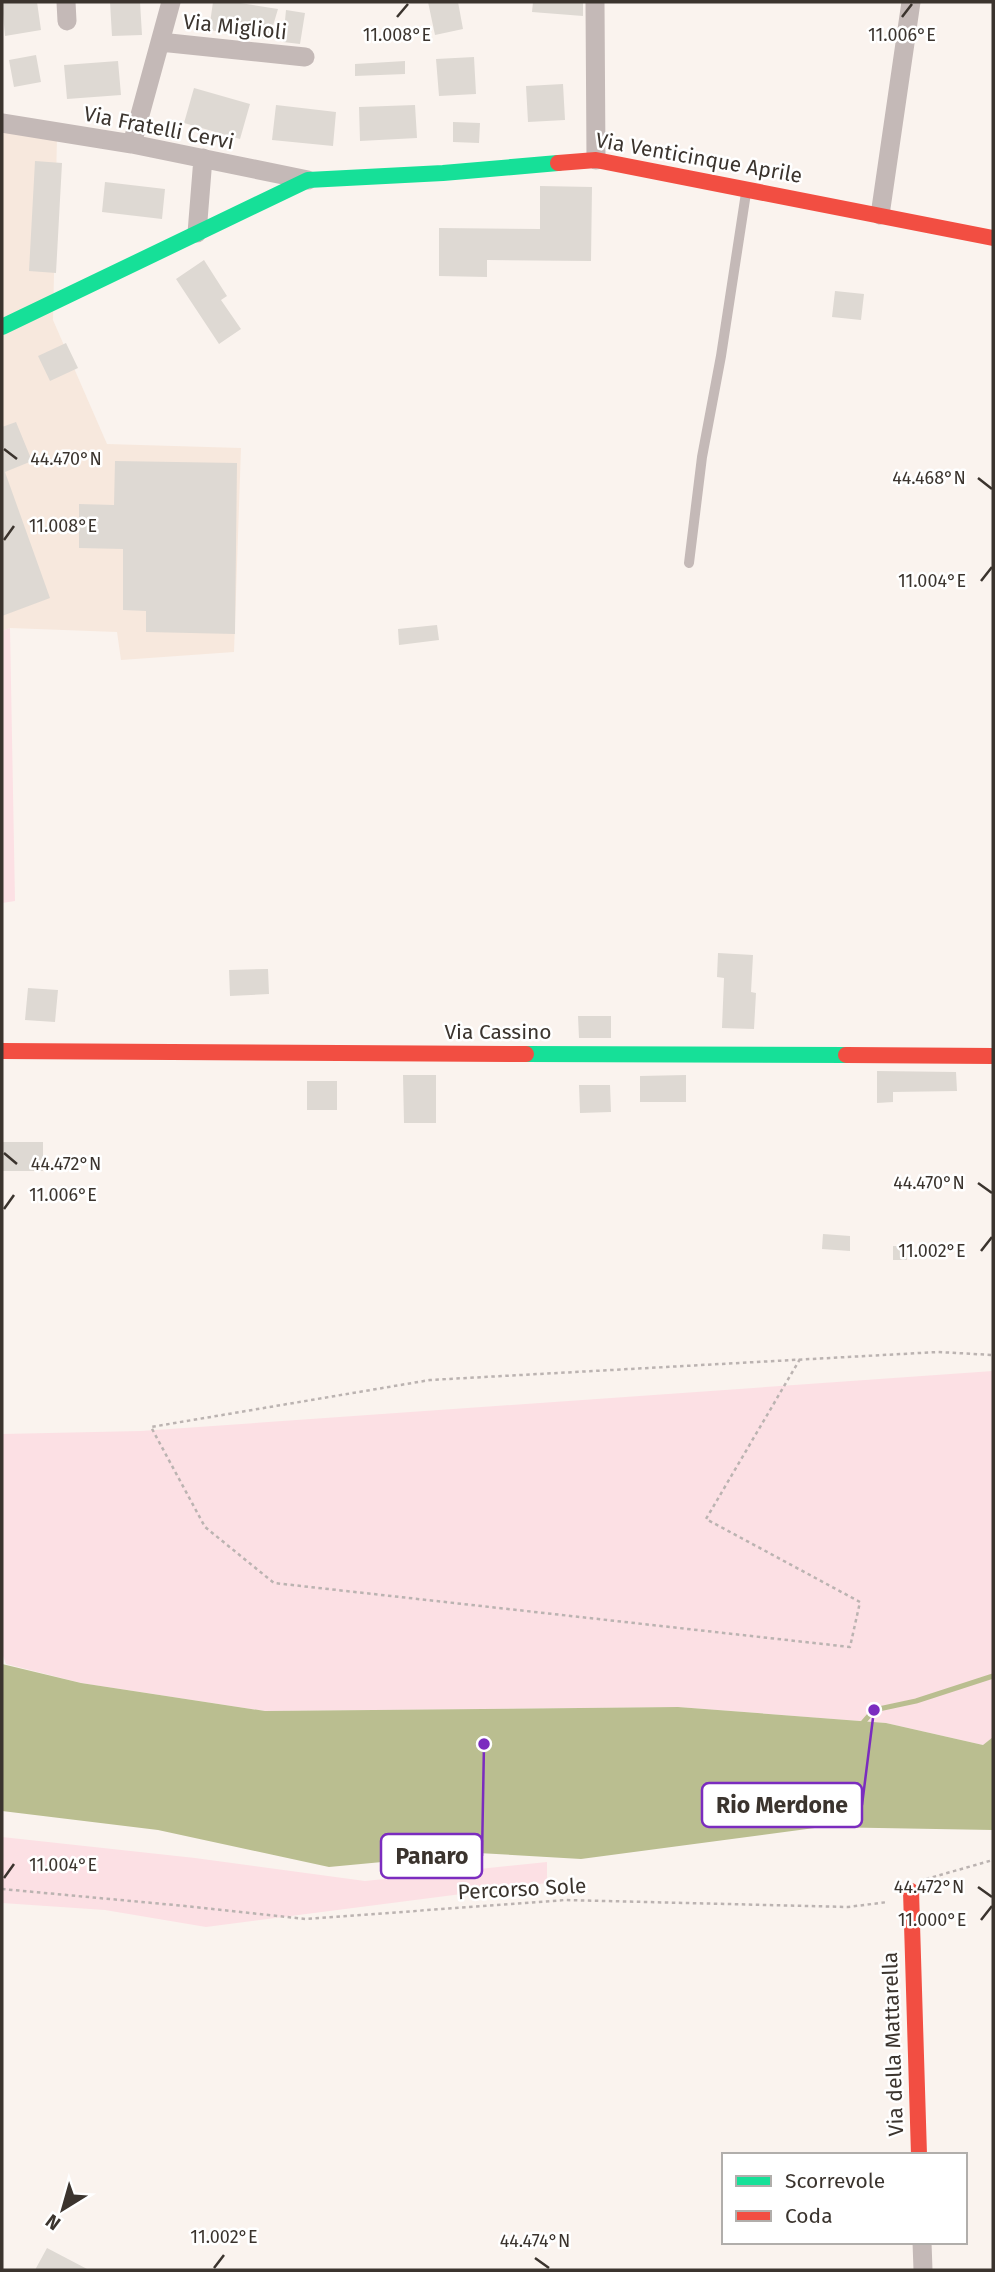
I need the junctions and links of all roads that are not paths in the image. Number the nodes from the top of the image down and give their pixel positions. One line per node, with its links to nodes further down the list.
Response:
1 (172, 2): 4 (street)
2 (595, 2): 9 (street)
3 (911, 2): 12 (street)
4 (160, 42): 5 (street, Via Miglioli); 7 (street)
5 (305, 57)
6 (2, 123): 7 (street, Via Fratelli Cervi)
7 (132, 144): 8 (street, Via Fratelli Cervi)
8 (203, 158): 10 (street, Via Fratelli Cervi); 13 (street)
9 (596, 160): 10 (street, Via Venticinque Aprile); 11 (street, Via Venticinque Aprile)
10 (308, 180): 13 (street, Via Venticinque Aprile)
11 (746, 189): 12 (street, Via Venticinque Aprile); 16 (lane)
12 (880, 215): 14 (street, Via Venticinque Aprile)
13 (197, 233): 15 (street, Via Venticinque Aprile)
14 (993, 238)
15 (2, 327)
16 (689, 563)
17 (2, 1051): 18 (street, Via Cassino)
18 (993, 1056)
19 (911, 1891): 20 (street, Via della Mattarella)
20 (919, 2153)
21 (922, 2244): 22 (street)
22 (923, 2270)

